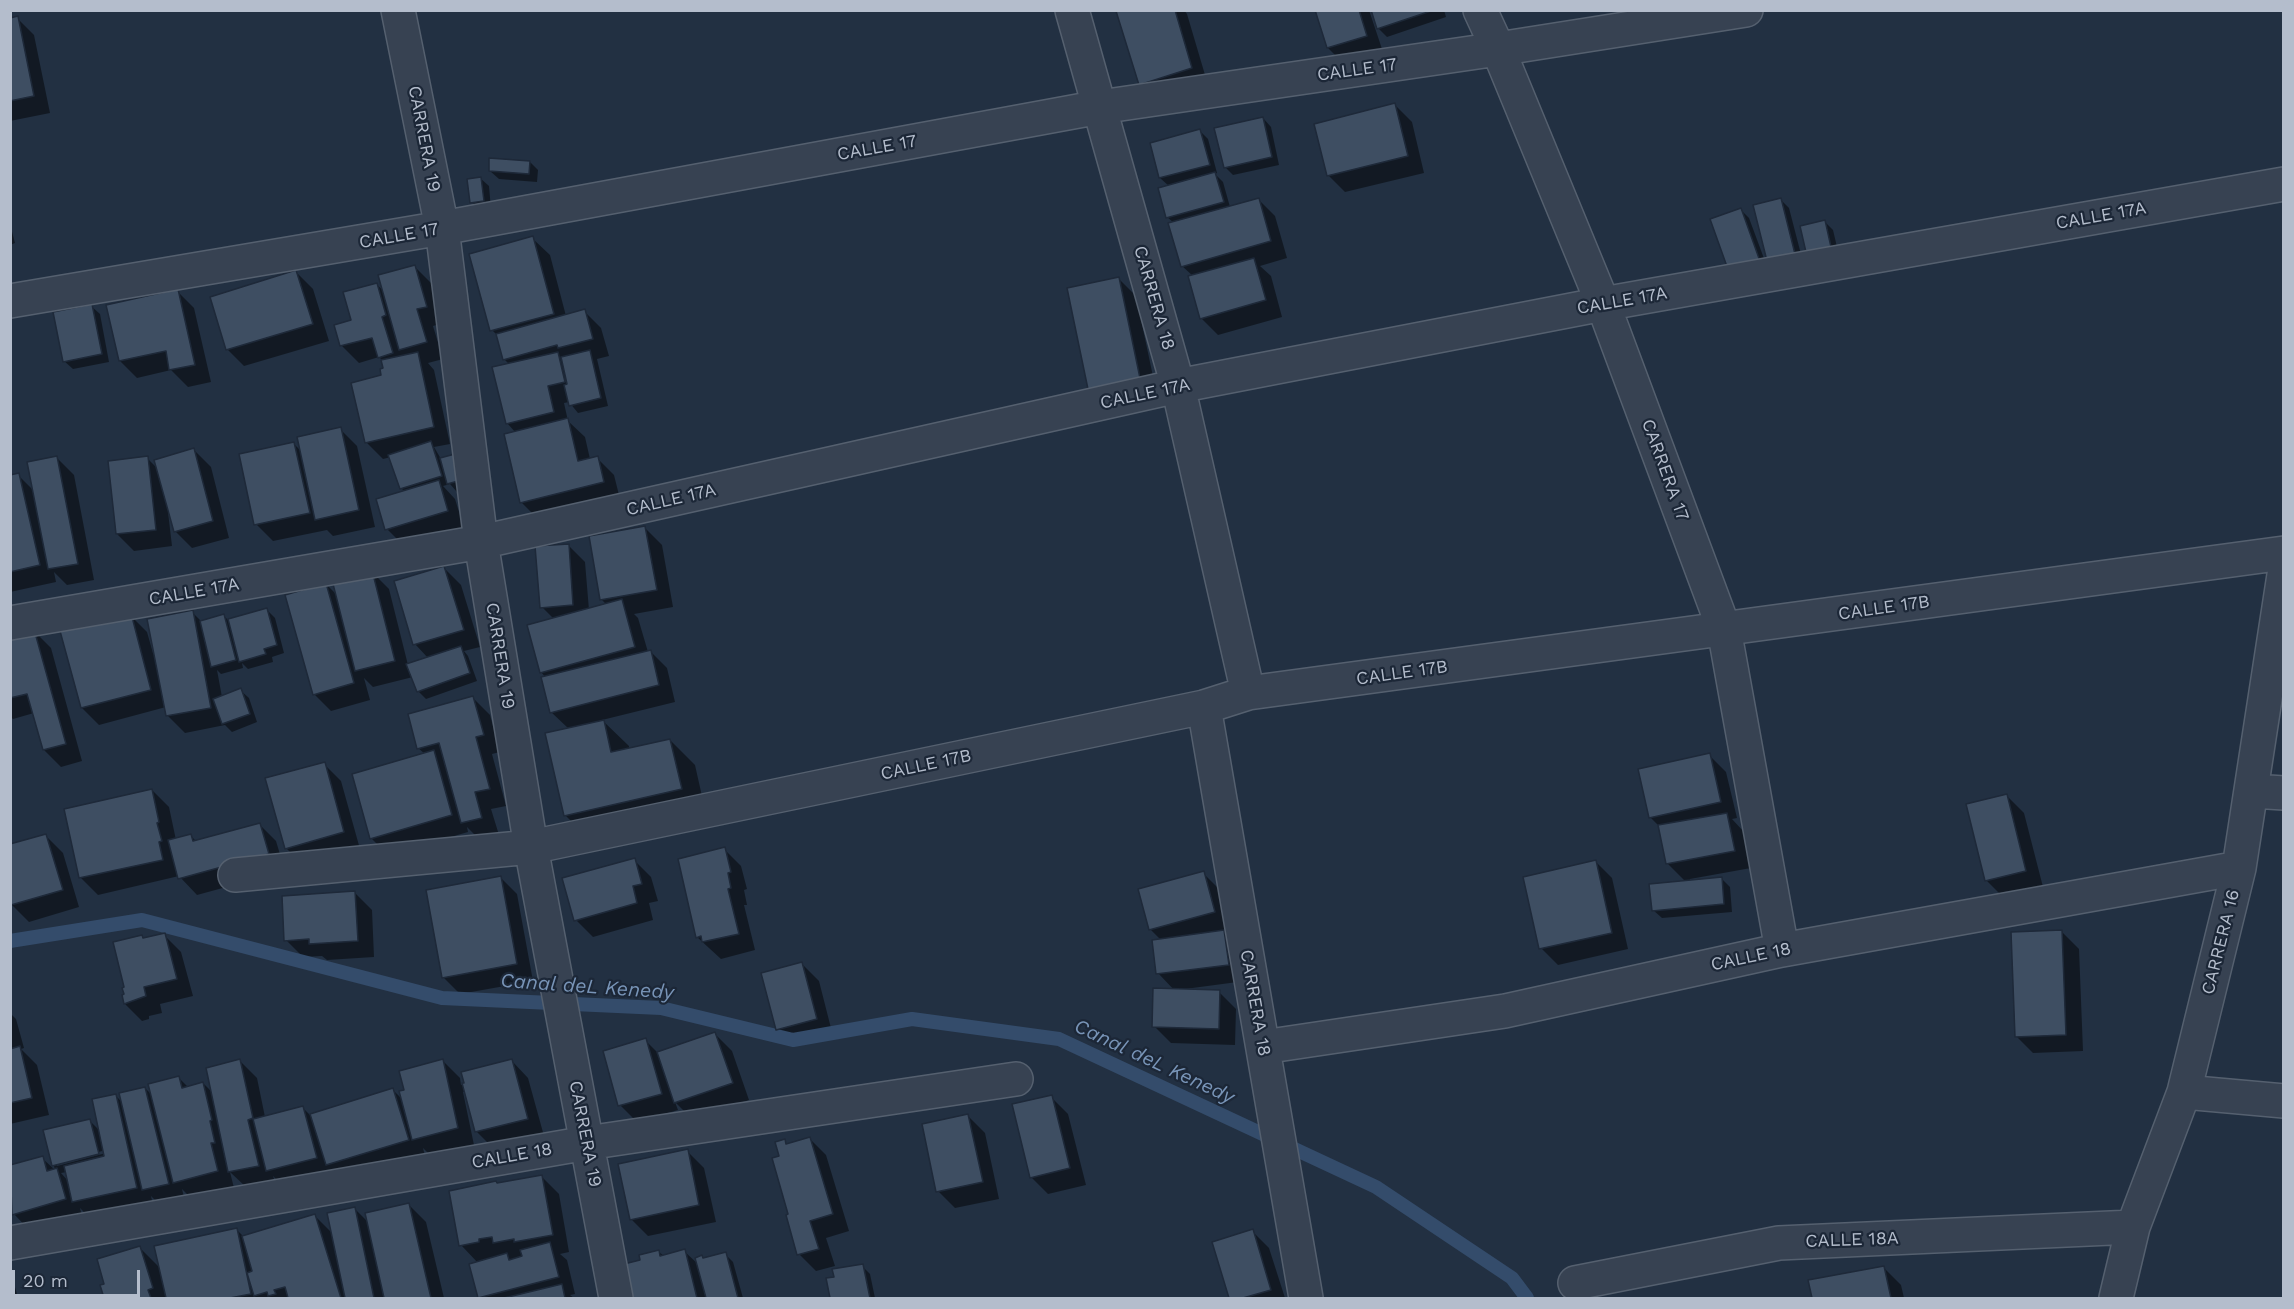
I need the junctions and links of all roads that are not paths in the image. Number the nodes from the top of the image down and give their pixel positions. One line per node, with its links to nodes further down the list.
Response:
1 (398, 10): 8 (street, CARRERA 19)
2 (1072, 10): 6 (street, CARRERA 18)
3 (1480, 10): 5 (street, CARRERA 17)
4 (1746, 10): 5 (street, CALLE 17)
5 (1498, 50): 6 (street, CALLE 17); 10 (street, CARRERA 17)
6 (1100, 108): 8 (street, CALLE 17); 11 (street, CARRERA 18)
7 (2283, 184): 10 (street, CALLE 17A)
8 (442, 228): 9 (street, CALLE 17); 12 (street, CARRERA 19)
9 (10, 301)
10 (1603, 304): 11 (street, CALLE 17A); 16 (street, CARRERA 17)
11 (1178, 386): 12 (street, CALLE 17A); 17 (street, CARRERA 18)
12 (481, 542): 15 (street, CALLE 17A); 20 (street, CARRERA 19)
13 (2283, 553): 16 (street, CALLE 17B)
14 (2283, 575): 19 (street, CARRERA 16)
15 (10, 623)
16 (1724, 629): 17 (street, CALLE 17B); 23 (street, CARRERA 17)
17 (1248, 693): 18 (street, CALLE 17B)
18 (1204, 707): 20 (street, CALLE 17B); 24 (street, CARRERA 18)
19 (2268, 792): 21 (street, CARRERA 16)
20 (531, 846): 22 (street, CALLE 17B); 28 (street, CARRERA 19)
21 (2240, 868): 23 (street, CALLE 18); 26 (street, CARRERA 16)
22 (235, 875)
23 (1782, 950): 24 (street, CALLE 18)
24 (1263, 1047): 33 (street, CARRERA 18)
25 (1016, 1079): 28 (street, CALLE 18)
26 (2184, 1092): 27 (street); 29 (street, CARRERA 16)
27 (2283, 1101)
28 (587, 1143): 30 (street, CALLE 18); 32 (street, CARRERA 19)
29 (2133, 1227): 31 (street, CALLE 18A); 34 (street, CARRERA 16)
30 (10, 1243)
31 (1575, 1283)
32 (616, 1299)
33 (1306, 1299)
34 (2116, 1299)

